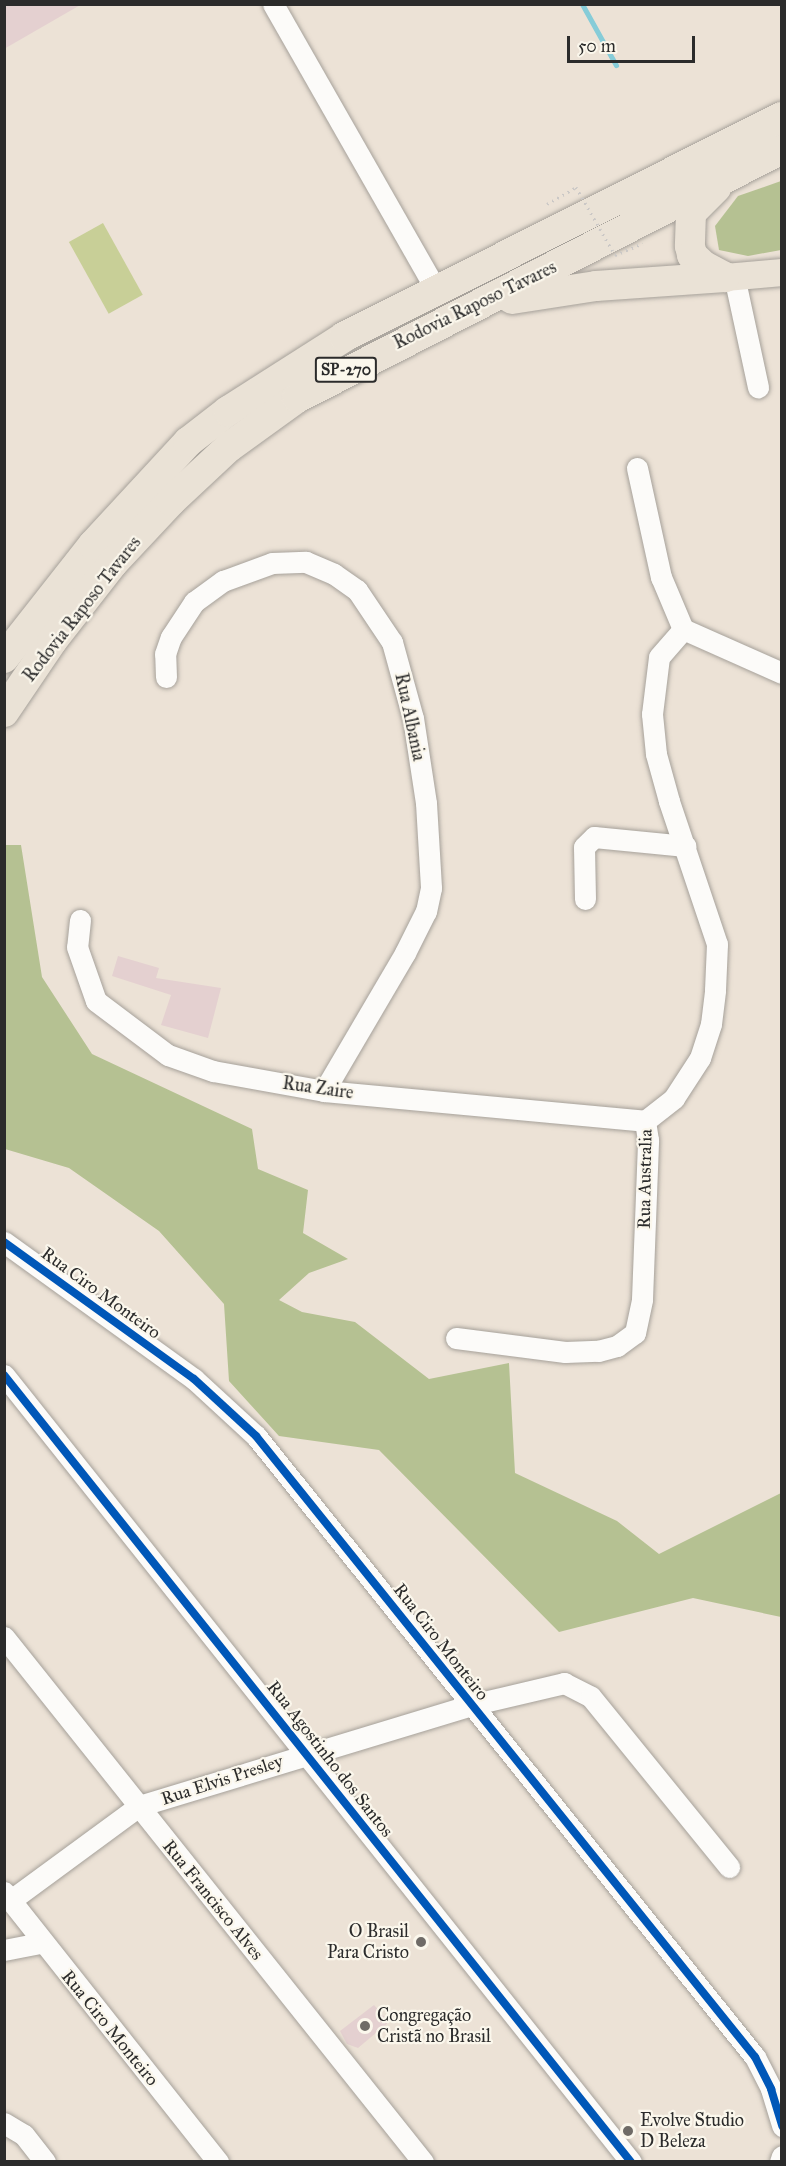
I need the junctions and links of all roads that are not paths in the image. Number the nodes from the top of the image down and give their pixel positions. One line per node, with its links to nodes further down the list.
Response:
1 (273, 4): 7 (street)
2 (782, 117): 7 (highway, Rodovia Raposo Tavares / SP-270)
3 (782, 149): 4 (highway, Rodovia Raposo Tavares / SP-270)
4 (730, 175): 6 (highway); 8 (highway, Rodovia Raposo Tavares / SP-270)
5 (782, 272): 6 (main road)
6 (729, 276): 8 (highway); 9 (street)
7 (437, 291): 12 (highway, Rodovia Raposo Tavares / SP-270)
8 (416, 333): 15 (highway, Rodovia Raposo Tavares / SP-270)
9 (758, 387)
10 (637, 468): 11 (street)
11 (683, 629): 13 (street); 16 (street, Rua Australia)
12 (4, 658)
13 (782, 673)
14 (166, 677): 19 (street, Rua Albania)
15 (4, 712)
16 (686, 846): 17 (street); 20 (street, Rua Australia)
17 (585, 899)
18 (80, 920): 19 (street, Rua Zaire)
19 (324, 1091): 20 (street, Rua Zaire)
20 (645, 1121): 22 (street, Rua Australia)
21 (4, 1242): 25 (street, Rua Ciro Monteiro)
22 (456, 1338)
23 (4, 1375): 26 (street, Rua Agostinho dos Santos)
24 (4, 1637): 27 (street, Rua Francisco Alves)
25 (471, 1705): 26 (street, Rua Elvis Presley); 28 (street, Rua Elvis Presley); 33 (street, Rua Ciro Monteiro)
26 (307, 1753): 27 (street, Rua Elvis Presley); 38 (street, Rua Agostinho dos Santos)
27 (139, 1806): 29 (street, Rua Elvis Presley); 37 (street, Rua Francisco Alves)
28 (729, 1867)
29 (8, 1896): 30 (street, Rua Ciro Monteiro)
30 (41, 1943): 31 (street); 36 (street, Rua Ciro Monteiro)
31 (4, 1950)
32 (4, 2124): 35 (street)
33 (782, 2126)
34 (782, 2156): 39 (street)
35 (45, 2162)
36 (218, 2162)
37 (423, 2162)
38 (631, 2162)
39 (780, 2162)

